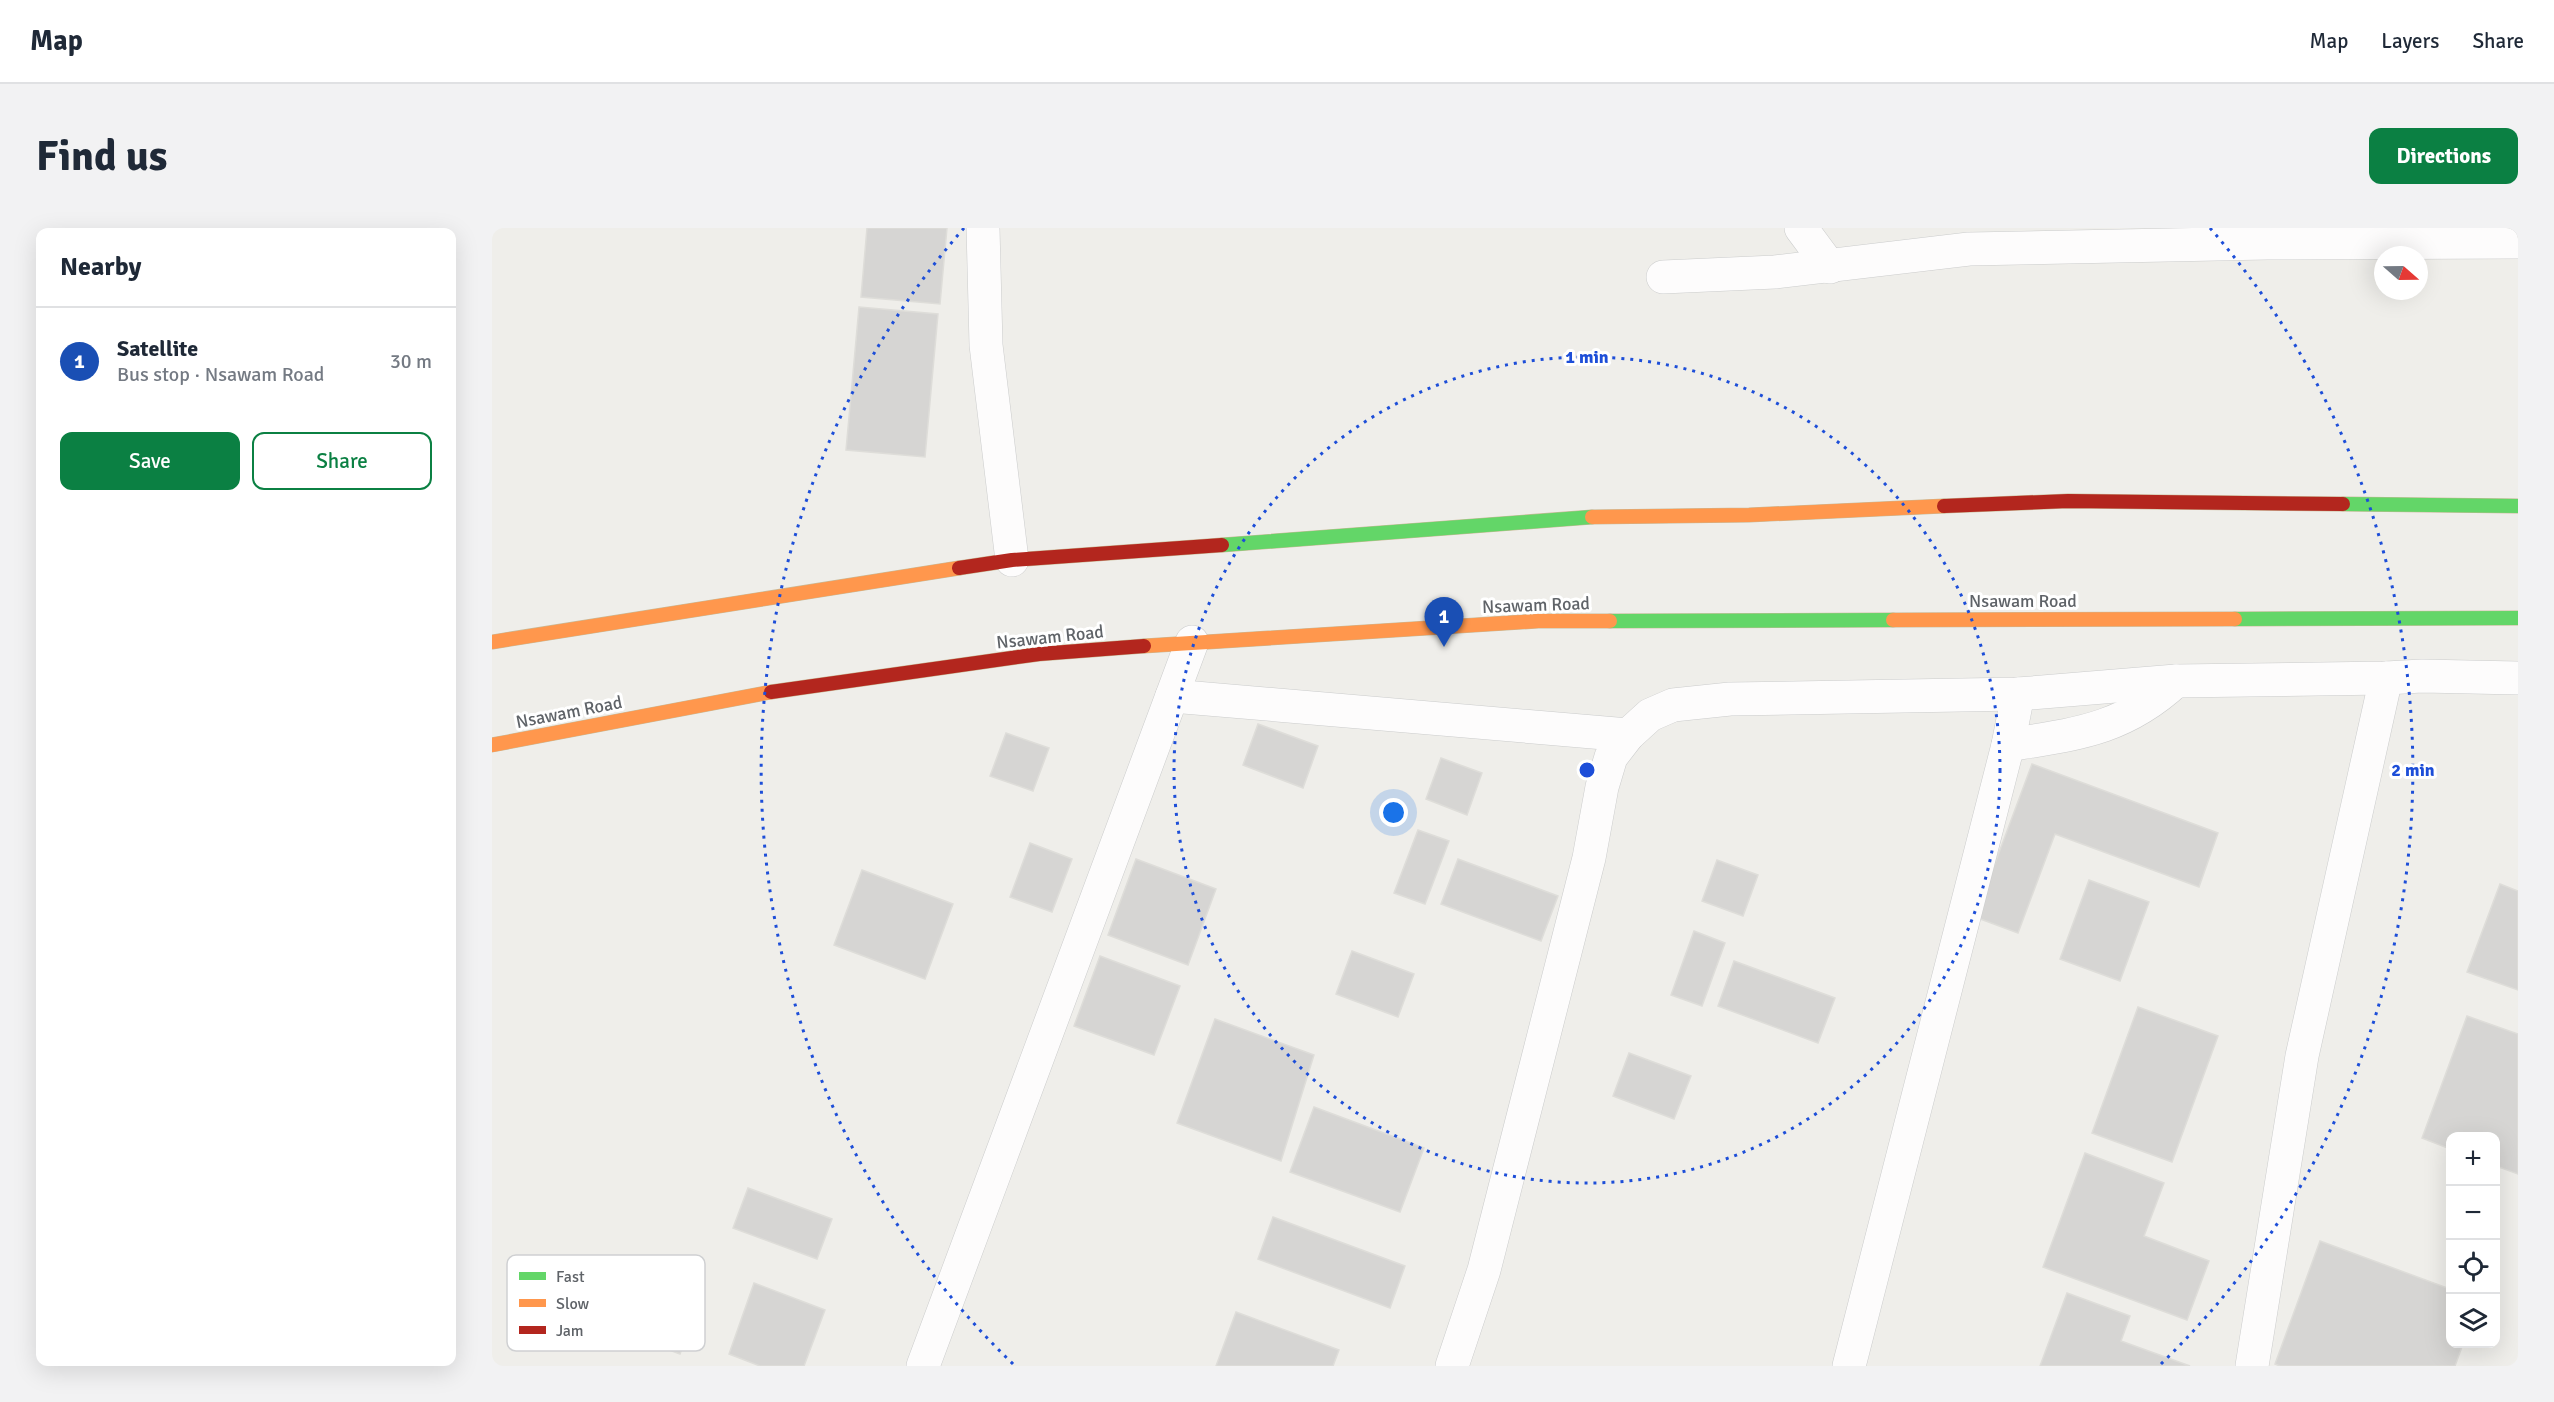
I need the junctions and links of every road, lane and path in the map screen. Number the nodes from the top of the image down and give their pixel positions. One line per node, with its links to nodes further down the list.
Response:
1 (982, 228): 7 (street)
2 (1801, 228): 4 (street)
3 (2518, 242): 4 (street)
4 (1830, 267): 5 (street)
5 (1663, 277)
6 (2518, 506): 7 (highway)
7 (1012, 560): 9 (highway)
8 (2518, 618): 10 (highway, Nsawam Road)
9 (492, 642)
10 (1192, 642): 15 (street); 17 (highway, Nsawam Road)
11 (2386, 678): 12 (street); 13 (street); 22 (street)
12 (2518, 678)
13 (2176, 681): 14 (street); 18 (street)
14 (2018, 694): 16 (street); 18 (street)
15 (1172, 696): 16 (street); 19 (street)
16 (1628, 735): 20 (street)
17 (492, 745)
18 (2008, 745): 21 (street)
19 (923, 1366)
20 (1452, 1366)
21 (1849, 1366)
22 (2252, 1366)

